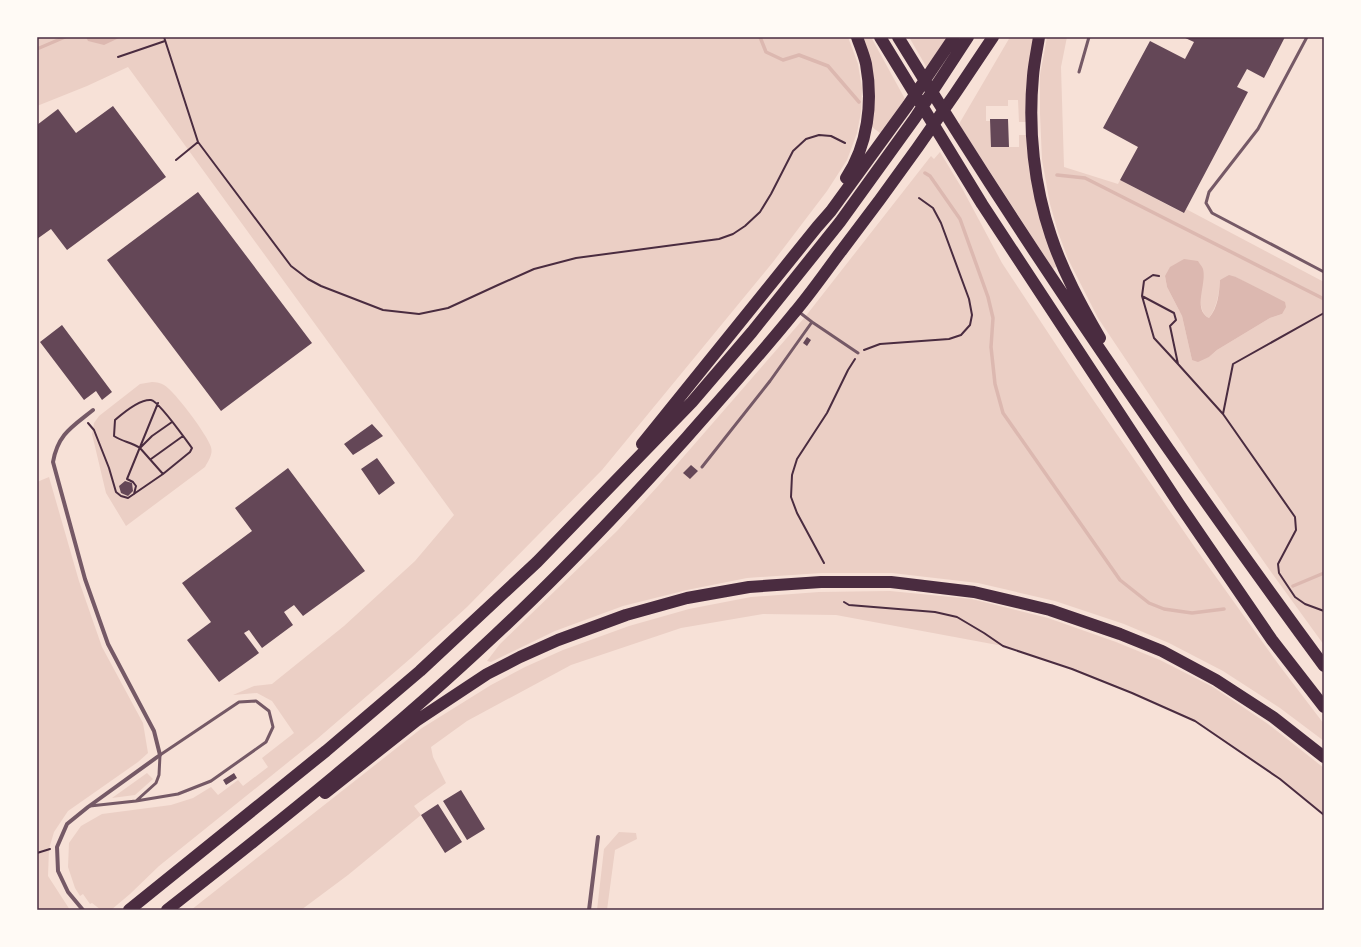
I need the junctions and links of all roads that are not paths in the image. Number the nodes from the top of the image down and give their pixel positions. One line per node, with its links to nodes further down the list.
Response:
1 (857, 37): 11 (highway)
2 (880, 37): 21 (highway)
3 (898, 37): 18 (highway)
4 (954, 37): 11 (highway)
5 (968, 37): 19 (highway)
6 (993, 37): 13 (highway)
7 (1039, 37): 18 (highway)
8 (1089, 37): 10 (lane)
9 (1307, 37): 12 (lane)
10 (1078, 72)
11 (817, 227): 19 (highway)
12 (1324, 272)
13 (796, 311): 14 (lane); 27 (highway)
14 (812, 322): 15 (lane); 17 (lane)
15 (858, 353)
16 (93, 410): 22 (street)
17 (702, 467)
18 (1200, 494): 20 (highway)
19 (600, 497): 29 (highway)
20 (1324, 666)
21 (1324, 707)
22 (160, 755): 24 (lane); 24 (lane); 25 (street)
23 (1324, 757): 27 (highway)
24 (136, 801): 25 (lane)
25 (88, 807): 28 (street)
26 (598, 837): 31 (street)
27 (234, 857): 30 (highway)
28 (83, 910)
29 (129, 910)
30 (167, 910)
31 (589, 910)

